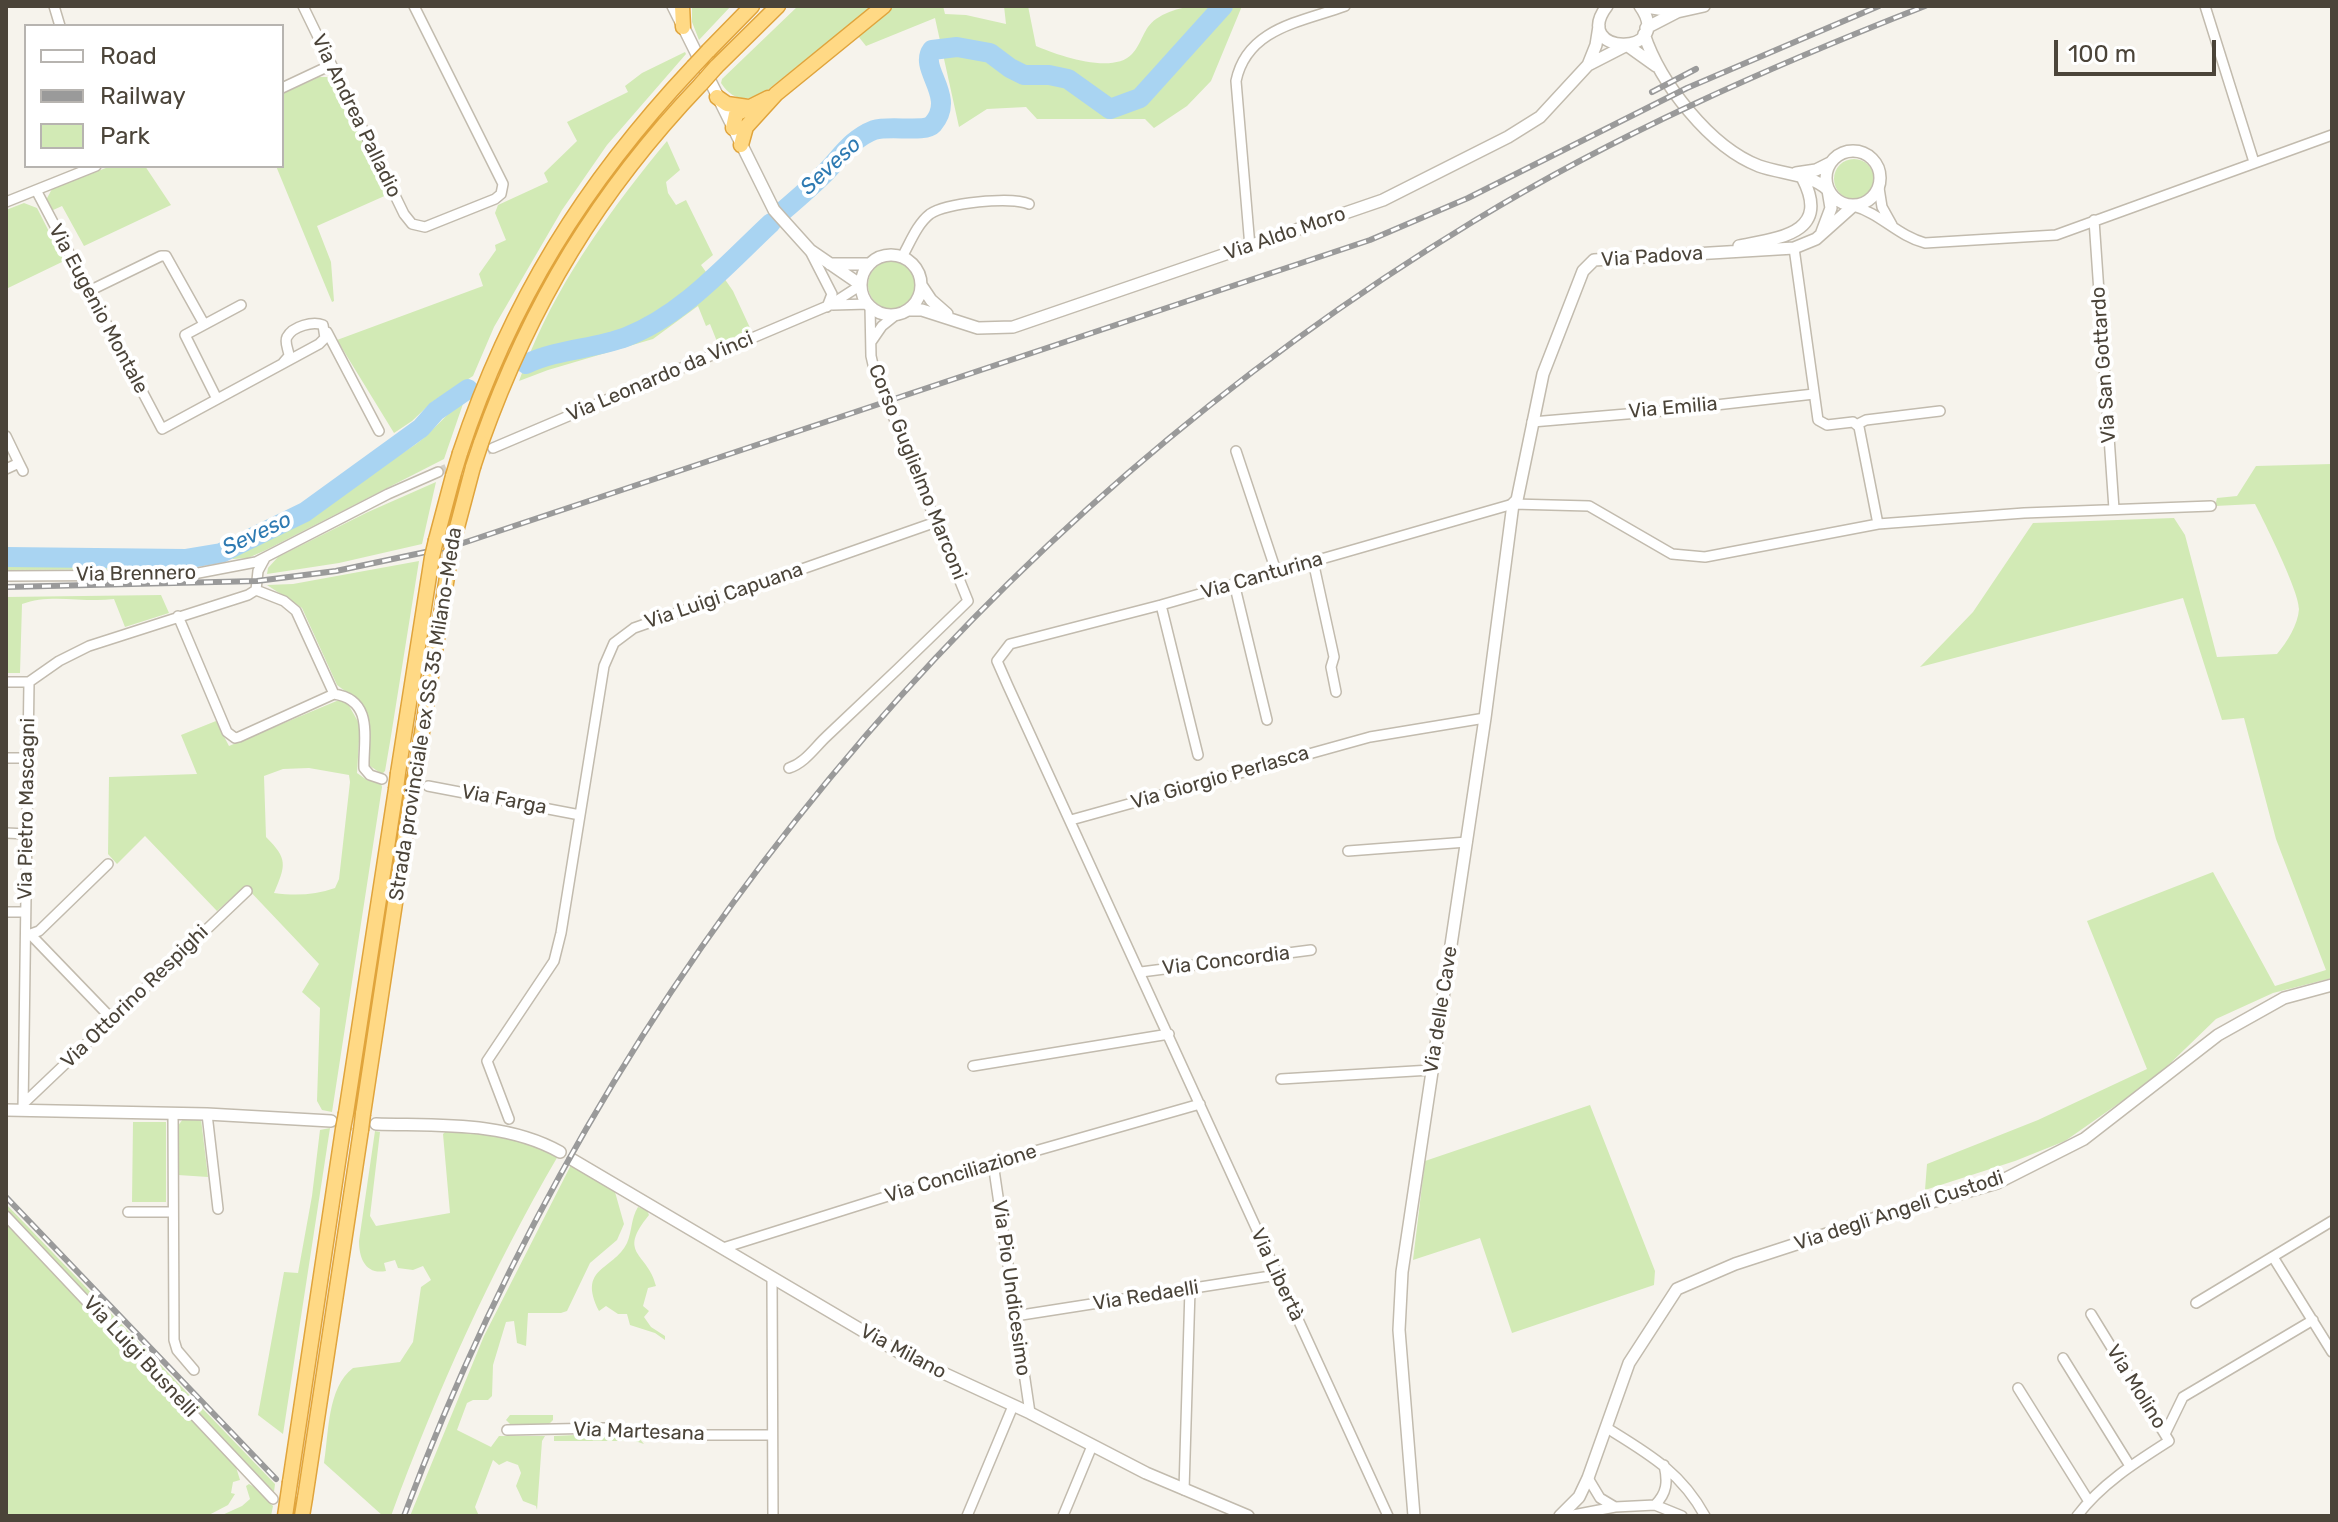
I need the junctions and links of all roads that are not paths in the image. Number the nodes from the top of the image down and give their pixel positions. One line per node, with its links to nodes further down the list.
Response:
1 (303, 6): 17 (street, Via Andrea Palladio)
2 (414, 6): 17 (street, Via Andrea Palladio)
3 (673, 6): 14 (street)
4 (682, 6): 14 (highway)
5 (752, 6): 69 (highway, Strada provinciale ex SS 35 Milano-Meda, bridge)
6 (778, 6): 66 (highway, Strada provinciale ex SS 35 Milano-Meda, bridge)
7 (884, 6): 22 (highway)
8 (1345, 6): 40 (street)
9 (1640, 6): 13 (street); 15 (street)
10 (1704, 6): 13 (street)
11 (2205, 6): 26 (street)
12 (1602, 12): 16 (street); 18 (street, Via Aldo Moro)
13 (1677, 12): 15 (street, Via Aldo Moro)
14 (683, 27): 21 (street)
15 (1645, 31): 16 (street, Via Aldo Moro); 19 (street)
16 (1626, 46): 18 (street, Via Aldo Moro); 19 (street)
17 (331, 65): 20 (street)
18 (1588, 65): 40 (street, Via Aldo Moro)
19 (1657, 66): 29 (street)
20 (284, 87)
21 (717, 97): 22 (highway); 23 (street)
22 (750, 113): 23 (highway); 25 (highway)
23 (730, 122): 25 (street)
24 (2332, 135): 26 (street)
25 (741, 145): 42 (street)
26 (2254, 162): 37 (street)
27 (1830, 163): 29 (street); 31 (street); 33 (street)
28 (91, 168): 32 (street)
29 (1784, 172): 30 (street)
30 (1803, 179): 33 (street); 43 (street)
31 (1879, 188): 36 (street); 38 (street)
32 (36, 190): 34 (street); 49 (street, Via Eugenio Montale)
33 (1828, 190): 36 (street); 39 (street)
34 (6, 202)
35 (1029, 204): 44 (street)
36 (1853, 206): 38 (street); 39 (street, Via Padova)
37 (2094, 220): 38 (street); 72 (street, Via San Gottardo)
38 (1894, 227)
39 (1822, 233): 41 (street, Via Padova)
40 (1250, 247): 54 (street, Via Aldo Moro)
41 (1794, 248): 43 (street, Via Padova); 59 (street)
42 (810, 250): 45 (street); 52 (street)
43 (1713, 253): 62 (street, Via Padova)
44 (902, 257): 46 (street); 48 (street)
45 (828, 264): 46 (street); 47 (street)
46 (869, 264): 47 (street)
47 (861, 285): 51 (street); 52 (street)
48 (921, 285): 53 (street); 54 (street)
49 (89, 291): 55 (street); 60 (street, Via Eugenio Montale)
50 (241, 305): 55 (street)
51 (869, 305): 52 (street); 53 (street); 57 (street, Corso Guglielmo Marconi)
52 (828, 306): 66 (street, Via Leonardo da Vinci)
53 (902, 312): 54 (street, Via Aldo Moro); 57 (street, Corso Guglielmo Marconi)
54 (950, 317)
55 (204, 324): 60 (street)
56 (325, 329): 58 (street); 58 (street); 64 (street)
57 (871, 342): 73 (street, Corso Guglielmo Marconi)
58 (283, 363): 60 (street)
59 (1814, 394): 62 (street, Via Emilia); 63 (street)
60 (217, 399)
61 (1940, 411): 63 (street)
62 (1532, 422): 70 (street, Via Padova)
63 (1858, 424): 74 (street)
64 (379, 431)
65 (6, 436): 68 (street)
66 (487, 446): 160 (highway, Strada provinciale ex SS 35 Milano-Meda, bridge)
67 (1236, 451): 77 (street)
68 (6, 469)
69 (446, 474): 75 (street); 122 (highway, Strada provinciale ex SS 35 Milano-Meda, bridge)
70 (1513, 504): 74 (street, Via Canturina); 76 (street, Via Canturina); 88 (street, Via delle Cave)
71 (2211, 506): 72 (street, Via Canturina)
72 (2114, 509): 74 (street, Via Canturina)
73 (936, 522): 93 (street, Corso Guglielmo Marconi); 96 (street, Via Luigi Capuana)
74 (1878, 524)
75 (265, 558): 78 (street, Via Brennero); 80 (street)
76 (1313, 561): 77 (street, Via Canturina); 86 (street)
77 (1276, 571): 79 (street, Via Canturina)
78 (6, 576)
79 (1234, 583): 81 (street, Via Canturina); 89 (street)
80 (256, 590): 82 (street); 87 (street)
81 (1161, 605): 83 (street, Via Canturina); 90 (street)
82 (178, 616): 85 (street); 87 (street)
83 (1010, 644): 97 (street, Via Libertà)
84 (6, 682): 85 (street)
85 (29, 682): 92 (street, Via Pietro Mascagni)
86 (1336, 692)
87 (334, 694): 94 (street)
88 (1485, 718): 97 (street, Via Giorgio Perlasca); 100 (street, Via delle Cave)
89 (1267, 720)
90 (1198, 755)
91 (6, 758): 92 (street)
92 (28, 758): 99 (street, Via Pietro Mascagni)
93 (789, 768)
94 (382, 779)
95 (428, 786): 96 (street, Via Farga)
96 (580, 815): 120 (street, Via Luigi Capuana)
97 (1071, 820): 108 (street, Via Libertà)
98 (6, 833): 99 (street)
99 (27, 834): 105 (street, Via Pietro Mascagni)
100 (1467, 842): 101 (street); 113 (street, Via delle Cave)
101 (1348, 851)
102 (108, 864): 106 (street, Via Pietro Mascagni)
103 (247, 891): 110 (street, Via Ottorino Respighi)
104 (6, 912): 105 (street)
105 (25, 912): 106 (street, Via Pietro Mascagni)
106 (28, 935): 110 (street); 116 (street, Via Pietro Mascagni)
107 (1311, 950): 108 (street, Via Concordia)
108 (1141, 972): 111 (street, Via Libertà)
109 (2332, 985): 146 (street, Via degli Angeli Custodi)
110 (112, 1019): 116 (street, Via Ottorino Respighi)
111 (1169, 1034): 112 (street); 115 (street, Via Libertà)
112 (973, 1066)
113 (1431, 1070): 114 (street); 166 (street, Via delle Cave)
114 (1281, 1079)
115 (1200, 1104): 125 (street, Via Conciliazione); 133 (street, Via Libertà)
116 (23, 1107): 117 (street); 118 (street)
117 (6, 1110)
118 (173, 1113): 119 (street); 128 (street)
119 (207, 1114): 122 (street); 126 (street)
120 (509, 1119)
121 (376, 1124): 123 (street)
122 (337, 1125): 159 (highway, Strada provinciale ex SS 35 Milano-Meda, bridge)
123 (560, 1152)
124 (573, 1160): 131 (street, Via Milano)
125 (993, 1163): 131 (street, Via Conciliazione); 138 (street, Via Pio Undicesimo)
126 (218, 1209)
127 (128, 1212): 128 (street)
128 (172, 1212): 142 (street)
129 (6, 1216): 155 (street, Via Luigi Busnelli)
130 (2332, 1221): 132 (street)
131 (723, 1248): 134 (street, Via Milano)
132 (2273, 1257): 136 (street); 139 (street)
133 (1277, 1275): 135 (street, Via Redaelli); 165 (street, Via Libertà)
134 (772, 1278): 144 (street, Via Milano); 149 (street)
135 (1190, 1289): 138 (street, Via Redaelli); 154 (street)
136 (2196, 1303)
137 (2091, 1314): 148 (street, Via Molino)
138 (1015, 1316): 145 (street, Via Pio Undicesimo)
139 (2313, 1320): 140 (street); 148 (street)
140 (2332, 1352)
141 (2063, 1358): 152 (street)
142 (194, 1370)
143 (2018, 1388): 156 (street)
144 (1013, 1406): 145 (street, Via Milano); 162 (street)
145 (1030, 1413): 150 (street, Via Milano)
146 (1607, 1428): 151 (street); 153 (street, Via degli Angeli Custodi)
147 (507, 1430): 149 (street, Via Martesana)
148 (2165, 1434): 152 (street, Via Molino)
149 (772, 1435): 161 (street)
150 (1092, 1446): 154 (street, Via Milano); 163 (street)
151 (1664, 1464): 157 (street); 170 (street)
152 (2130, 1466): 156 (street, Via Molino)
153 (1588, 1478): 158 (street); 167 (street, Via degli Angeli Custodi)
154 (1184, 1490): 164 (street, Via Milano)
155 (273, 1499)
156 (2088, 1500): 171 (street, Via Molino)
157 (1655, 1505): 158 (street); 169 (street)
158 (1615, 1507): 168 (street)
159 (285, 1516)
160 (302, 1516)
161 (773, 1516)
162 (967, 1516)
163 (1063, 1516)
164 (1248, 1516)
165 (1388, 1516)
166 (1414, 1516)
167 (1560, 1516)
168 (1568, 1516)
169 (1682, 1516)
170 (1705, 1516)
171 (2077, 1516)

